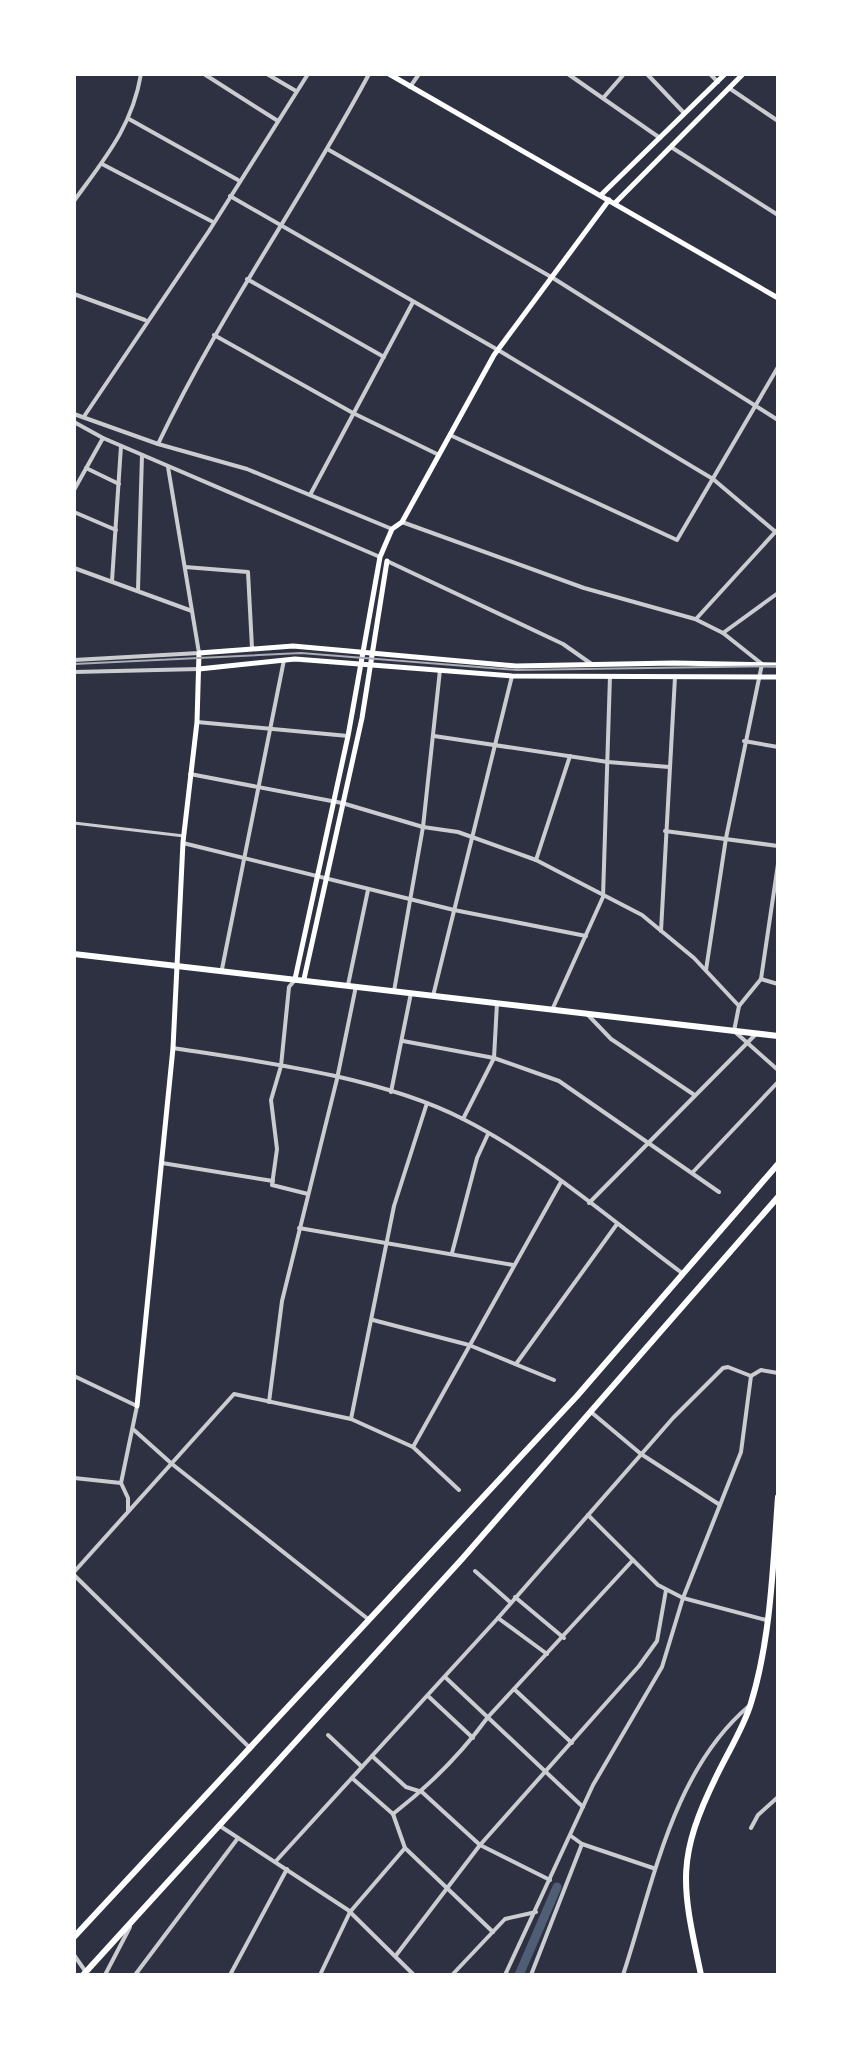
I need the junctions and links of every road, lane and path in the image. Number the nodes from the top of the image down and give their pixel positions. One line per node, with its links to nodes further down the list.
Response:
1 (141, 74): 20 (street)
2 (204, 74): 21 (street)
3 (267, 74): 17 (street)
4 (308, 74): 17 (street)
5 (369, 74): 25 (street)
6 (389, 74): 15 (main road)
7 (419, 74): 15 (street)
8 (568, 74): 18 (street)
9 (624, 74): 18 (street)
10 (647, 74): 19 (street)
11 (710, 74): 14 (street)
12 (725, 74): 14 (main road)
13 (743, 74): 16 (main road)
14 (718, 82): 19 (main road)
15 (410, 87): 28 (main road)
16 (729, 88): 22 (street); 24 (main road)
17 (296, 91): 21 (street)
18 (604, 97): 23 (street)
19 (685, 114): 23 (main road)
20 (129, 119): 26 (street); 27 (street)
21 (278, 121): 27 (street)
22 (778, 121)
23 (660, 138): 28 (main road)
24 (671, 147): 31 (main road); 32 (street)
25 (329, 150): 34 (street); 35 (street)
26 (101, 164): 30 (street); 33 (street)
27 (238, 180): 29 (street)
28 (601, 195): 31 (main road)
29 (230, 196): 33 (street); 34 (street)
30 (74, 201)
31 (612, 202): 35 (main road); 38 (main road)
32 (778, 215)
33 (213, 222): 40 (street)
34 (278, 226): 36 (street); 39 (street)
35 (553, 278): 42 (main road); 45 (street)
36 (247, 279): 41 (street); 43 (street)
37 (74, 294): 40 (street)
38 (778, 298)
39 (413, 302): 42 (street); 43 (street)
40 (145, 320): 48 (street)
41 (214, 335): 46 (street); 53 (street)
42 (498, 350): 51 (main road); 59 (street)
43 (384, 357): 46 (street)
44 (778, 367): 45 (street)
45 (754, 406): 49 (street); 59 (street)
46 (353, 413): 55 (street); 62 (street)
47 (74, 414): 48 (street)
48 (85, 415): 53 (street)
49 (778, 420)
50 (74, 422): 52 (street)
51 (450, 435): 55 (main road); 59 (street)
52 (103, 438): 54 (street); 58 (street)
53 (158, 444): 62 (street)
54 (121, 446): 56 (street); 60 (street)
55 (437, 454): 64 (main road)
56 (142, 455): 57 (street); 73 (street)
57 (168, 467): 68 (street); 70 (street)
58 (86, 468): 60 (street); 61 (street)
59 (713, 479): 67 (street)
60 (119, 484): 66 (street)
61 (74, 490)
62 (310, 495): 65 (street)
63 (74, 512): 66 (street)
64 (402, 522): 65 (main road); 76 (street)
65 (392, 529): 68 (main road)
66 (116, 530): 72 (street)
67 (777, 532): 76 (street)
68 (380, 557): 69 (street); 79 (main road)
69 (387, 561): 81 (main road); 88 (street)
70 (185, 567): 75 (street); 78 (street)
71 (74, 568): 72 (street)
72 (112, 581): 73 (street)
73 (138, 590): 75 (street)
74 (778, 593): 77 (street)
75 (192, 611): 80 (street)
76 (695, 619): 77 (street)
77 (723, 633): 86 (street)
78 (252, 648): 79 (main road); 80 (main road)
79 (361, 651): 81 (main road); 84 (main road)
80 (199, 653): 82 (street); 89 (main road)
81 (373, 653): 85 (main road); 88 (main road)
82 (74, 660)
83 (284, 660): 84 (main road); 89 (main road); 98 (street)
84 (359, 663): 85 (main road); 99 (main road)
85 (371, 664): 90 (main road); 110 (main road)
86 (762, 664): 87 (main road); 88 (main road); 93 (street)
87 (777, 665)
88 (595, 666)
89 (199, 669): 91 (street); 97 (main road)
90 (440, 670): 94 (main road); 100 (street)
91 (74, 672)
92 (675, 675): 93 (main road); 95 (main road); 106 (street)
93 (758, 675): 96 (main road); 101 (street)
94 (512, 676): 95 (main road); 102 (street)
95 (610, 676): 105 (street)
96 (778, 677)
97 (197, 722): 98 (street); 107 (main road)
98 (271, 728): 99 (street); 108 (street)
99 (348, 736): 109 (main road)
100 (434, 736): 102 (street); 112 (street)
101 (744, 741): 103 (street); 115 (street)
102 (496, 745): 104 (street); 114 (street)
103 (778, 747)
104 (570, 756): 105 (street); 119 (street)
105 (608, 762): 106 (street); 124 (street)
106 (669, 767): 113 (street)
107 (190, 774): 108 (street); 116 (main road)
108 (261, 787): 109 (street); 118 (street)
109 (332, 801): 110 (street); 121 (main road)
110 (342, 803): 112 (street); 122 (main road)
111 (74, 823): 116 (street)
112 (423, 827): 114 (street); 125 (street)
113 (665, 831): 115 (street); 127 (street)
114 (471, 837): 119 (street); 126 (street)
115 (726, 838): 117 (street); 132 (street)
116 (183, 839): 118 (street); 130 (main road)
117 (778, 846)
118 (244, 857): 121 (street); 131 (street)
119 (536, 860): 124 (street)
120 (778, 864): 135 (street)
121 (316, 877): 122 (street); 133 (main road)
122 (324, 877): 123 (street); 134 (main road)
123 (368, 890): 125 (street); 137 (street)
124 (603, 897): 127 (street); 128 (street)
125 (410, 898): 126 (street); 138 (street)
126 (454, 910): 128 (street); 140 (street)
127 (661, 933): 132 (street)
128 (586, 936): 143 (street)
129 (74, 954): 130 (main road)
130 (177, 964): 131 (main road); 150 (main road)
131 (222, 969): 133 (main road)
132 (706, 970): 142 (street)
133 (295, 979): 134 (main road); 152 (street)
134 (304, 979): 137 (main road)
135 (761, 979): 136 (street); 142 (street)
136 (778, 984)
137 (352, 986): 138 (main road); 154 (street)
138 (394, 991): 139 (main road)
139 (411, 993): 140 (main road); 148 (street)
140 (433, 996): 141 (main road)
141 (497, 1003): 143 (main road); 151 (street)
142 (739, 1006): 145 (street)
143 (552, 1010): 144 (main road)
144 (586, 1013): 145 (main road); 157 (street)
145 (734, 1031): 146 (main road); 149 (street)
146 (756, 1034): 147 (main road); 149 (street)
147 (778, 1036)
148 (403, 1041): 151 (street); 156 (street)
149 (749, 1043): 153 (street); 157 (street)
150 (173, 1048): 152 (street); 162 (main road)
151 (494, 1058): 159 (street); 161 (street)
152 (281, 1066): 154 (street); 165 (street)
153 (778, 1070)
154 (337, 1079): 156 (street); 168 (street)
155 (778, 1082): 164 (street)
156 (391, 1092): 158 (street)
157 (693, 1094): 161 (street)
158 (427, 1102): 159 (street); 173 (street)
159 (463, 1119): 160 (street)
160 (489, 1133): 166 (street); 174 (street)
161 (648, 1140): 164 (street); 170 (street)
162 (162, 1163): 165 (street); 185 (main road)
163 (778, 1164): 176 (main road)
164 (693, 1172): 167 (street)
165 (273, 1181): 168 (street)
166 (561, 1182): 170 (street); 175 (street)
167 (719, 1192)
168 (308, 1194): 172 (street)
169 (776, 1201): 186 (main road)
170 (589, 1203): 171 (street)
171 (617, 1224): 176 (street); 179 (street)
172 (299, 1228): 173 (street); 184 (street)
173 (387, 1243): 174 (street); 177 (street)
174 (452, 1253): 175 (street)
175 (514, 1265): 178 (street)
176 (682, 1273): 208 (main road)
177 (373, 1320): 178 (street); 187 (street)
178 (469, 1345): 179 (street); 189 (street)
179 (516, 1364): 183 (street)
180 (778, 1373): 182 (street)
181 (74, 1376): 185 (street)
182 (751, 1376): 190 (street); 196 (street)
183 (554, 1380)
184 (268, 1403): 187 (street); 191 (street)
185 (137, 1406): 188 (street)
186 (591, 1412): 190 (street); 228 (main road)
187 (351, 1419): 189 (street)
188 (134, 1430): 191 (street); 193 (street)
189 (413, 1447): 194 (street)
190 (641, 1454): 196 (street); 198 (street)
191 (172, 1464): 197 (street); 208 (street)
192 (74, 1478): 193 (street)
193 (121, 1483): 197 (street)
194 (459, 1490)
195 (778, 1497): 207 (main road)
196 (720, 1505): 204 (street)
197 (128, 1514): 201 (street)
198 (588, 1515): 199 (street); 203 (street)
199 (633, 1560): 202 (street); 209 (street)
200 (475, 1571): 205 (street)
201 (74, 1574): 219 (street)
202 (666, 1590): 204 (street); 218 (street)
203 (515, 1597): 205 (street); 209 (street)
204 (683, 1598): 207 (street); 226 (street)
205 (510, 1602): 206 (street)
206 (498, 1618): 210 (street); 211 (street)
207 (766, 1620): 214 (main road)
208 (371, 1621): 219 (main road)
209 (564, 1638): 210 (street)
210 (547, 1654): 212 (street)
211 (445, 1677): 213 (street); 215 (street)
212 (514, 1689): 215 (street); 218 (street)
213 (427, 1696): 217 (street); 220 (street)
214 (751, 1705): 236 (street); 257 (main road)
215 (488, 1717): 217 (street); 222 (street)
216 (328, 1735): 221 (street)
217 (473, 1738): 224 (street)
218 (572, 1743): 222 (street)
219 (252, 1749): 244 (main road)
220 (372, 1756): 221 (street); 224 (street)
221 (362, 1767): 223 (street)
222 (545, 1773): 226 (street); 233 (street)
223 (352, 1778): 227 (street); 235 (street)
224 (422, 1792): 227 (street); 233 (street)
225 (778, 1797): 229 (street)
226 (583, 1807): 230 (street)
227 (393, 1814): 234 (street)
228 (218, 1825): 231 (street); 242 (main road)
229 (751, 1828)
230 (571, 1836): 232 (street); 238 (street)
231 (238, 1838): 235 (street); 249 (street)
232 (582, 1844): 236 (street); 255 (street)
233 (480, 1845): 238 (street); 239 (street)
234 (405, 1848): 239 (street); 240 (street)
235 (276, 1861): 237 (street)
236 (653, 1868): 256 (street)
237 (287, 1869): 240 (street); 250 (street)
238 (550, 1880): 241 (street)
239 (448, 1888): 243 (street); 245 (street)
240 (350, 1912): 245 (street); 251 (street)
241 (536, 1912): 243 (street); 254 (street)
242 (133, 1920): 247 (main road); 248 (street)
243 (493, 1932): 253 (street)
244 (74, 1937)
245 (397, 1954): 252 (street)
246 (74, 1955): 247 (street)
247 (86, 1974)
248 (105, 1975)
249 (135, 1975)
250 (230, 1975)
251 (320, 1975)
252 (414, 1975)
253 (452, 1975)
254 (505, 1975)
255 (531, 1975)
256 (623, 1975)
257 (701, 1975)

